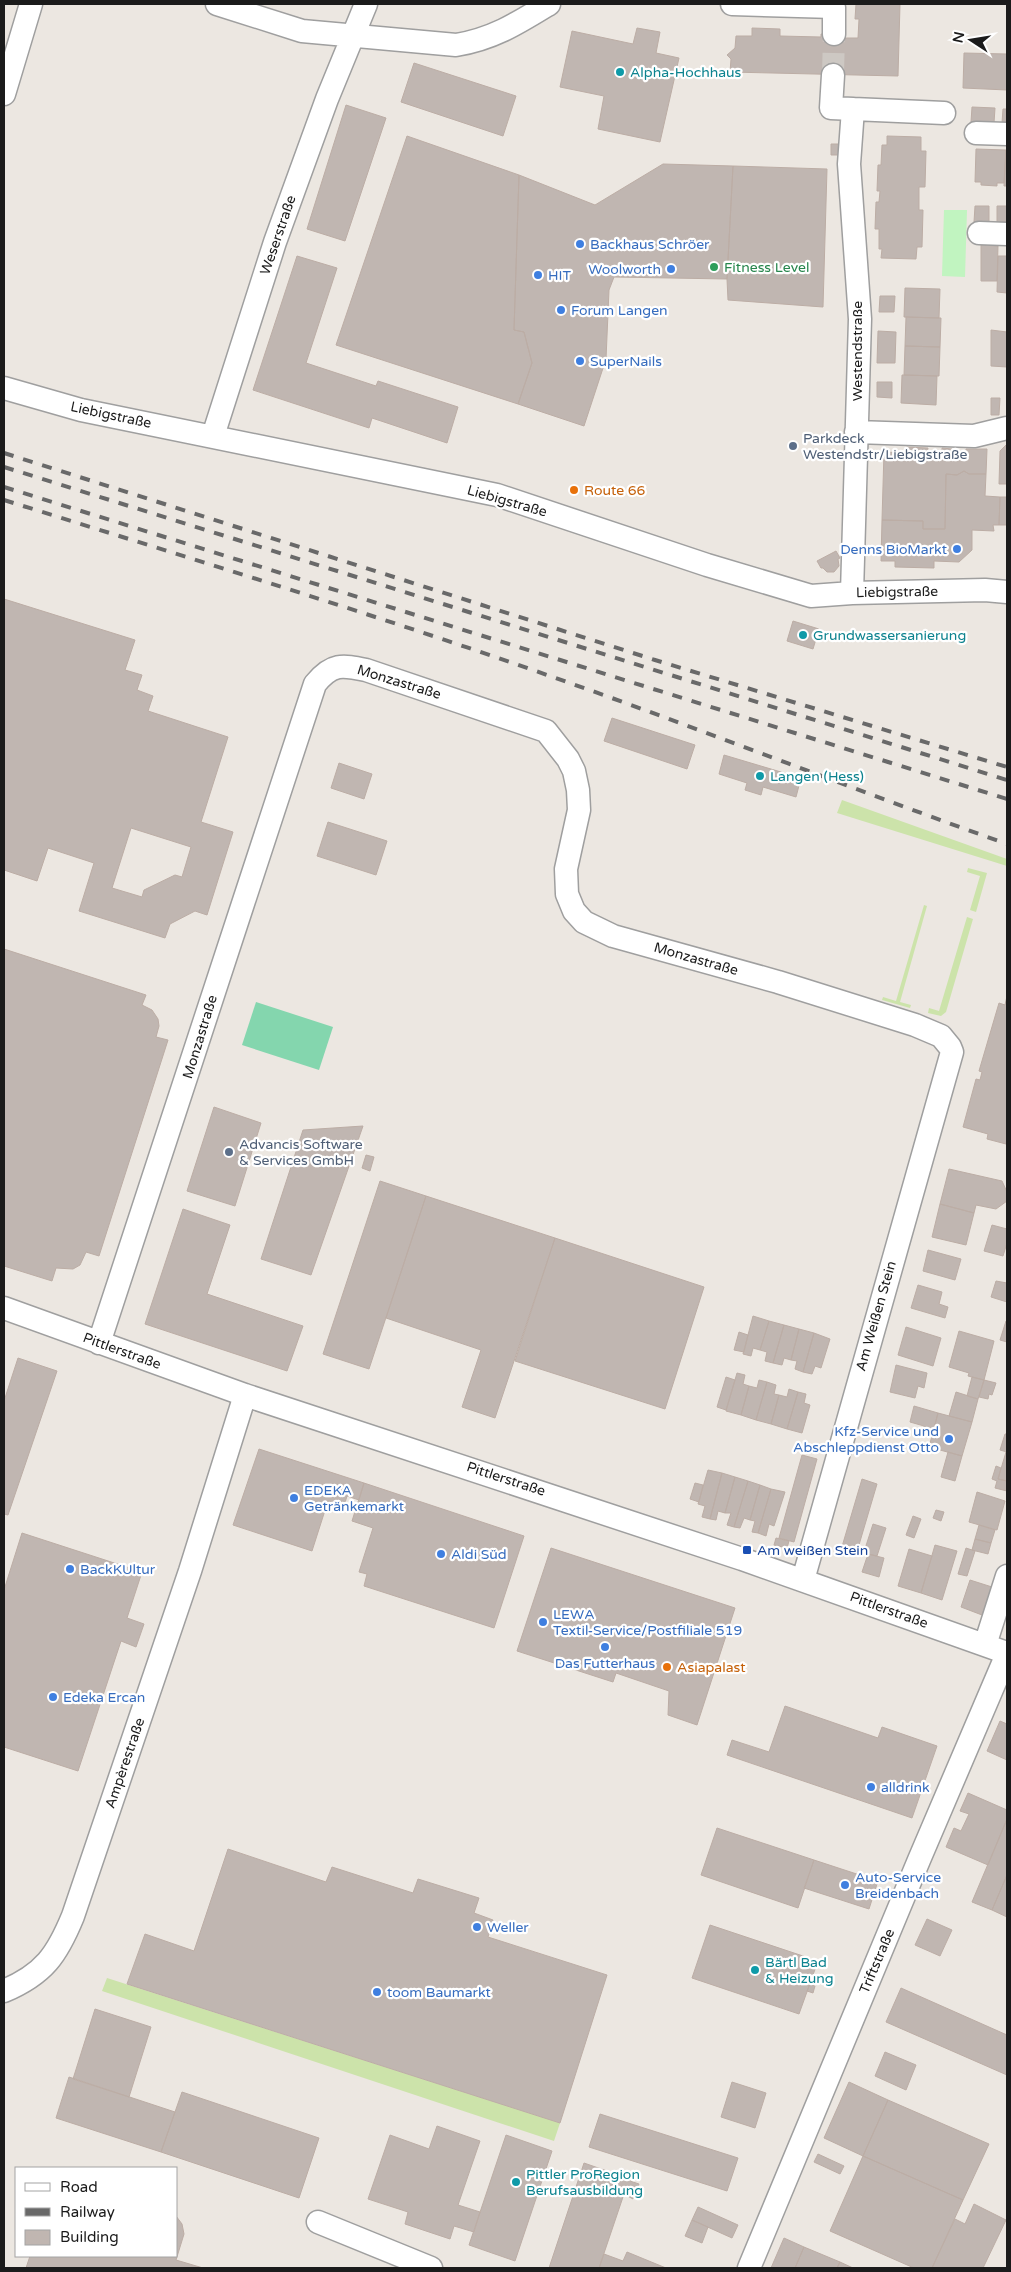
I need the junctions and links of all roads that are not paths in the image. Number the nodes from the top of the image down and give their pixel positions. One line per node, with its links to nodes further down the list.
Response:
1 (31, 4): 10 (street)
2 (217, 4): 8 (street)
3 (366, 4): 8 (street, Weserstraße)
4 (549, 4): 8 (street)
5 (732, 4): 6 (street)
6 (834, 5): 7 (street)
7 (834, 34)
8 (353, 37): 20 (street, Weserstraße)
9 (833, 75): 11 (street)
10 (4, 94)
11 (853, 110): 12 (street); 19 (street, Westendstraße)
12 (944, 113)
13 (976, 133): 14 (street)
14 (1007, 134)
15 (978, 233): 16 (street)
16 (1007, 234)
17 (4, 388): 20 (street, Liebigstraße)
18 (1007, 428): 19 (street)
19 (856, 432): 22 (street, Westendstraße)
20 (213, 436): 22 (street, Liebigstraße)
21 (1007, 592): 22 (street, Liebigstraße)
22 (852, 593)
23 (952, 1052): 25 (street, Monzastraße); 28 (street, Am Weißen Stein)
24 (4, 1308): 25 (street, Pittlerstraße)
25 (99, 1343): 26 (street, Pittlerstraße)
26 (246, 1395): 28 (street, Pittlerstraße); 31 (street, Ampèrestraße)
27 (1007, 1576): 29 (street)
28 (803, 1580): 29 (street, Pittlerstraße)
29 (985, 1645): 30 (street, Pittlerstraße)
30 (1007, 1654): 34 (street, Triftstraße)
31 (4, 1991)
32 (318, 2222): 33 (street)
33 (431, 2268)
34 (749, 2268)

